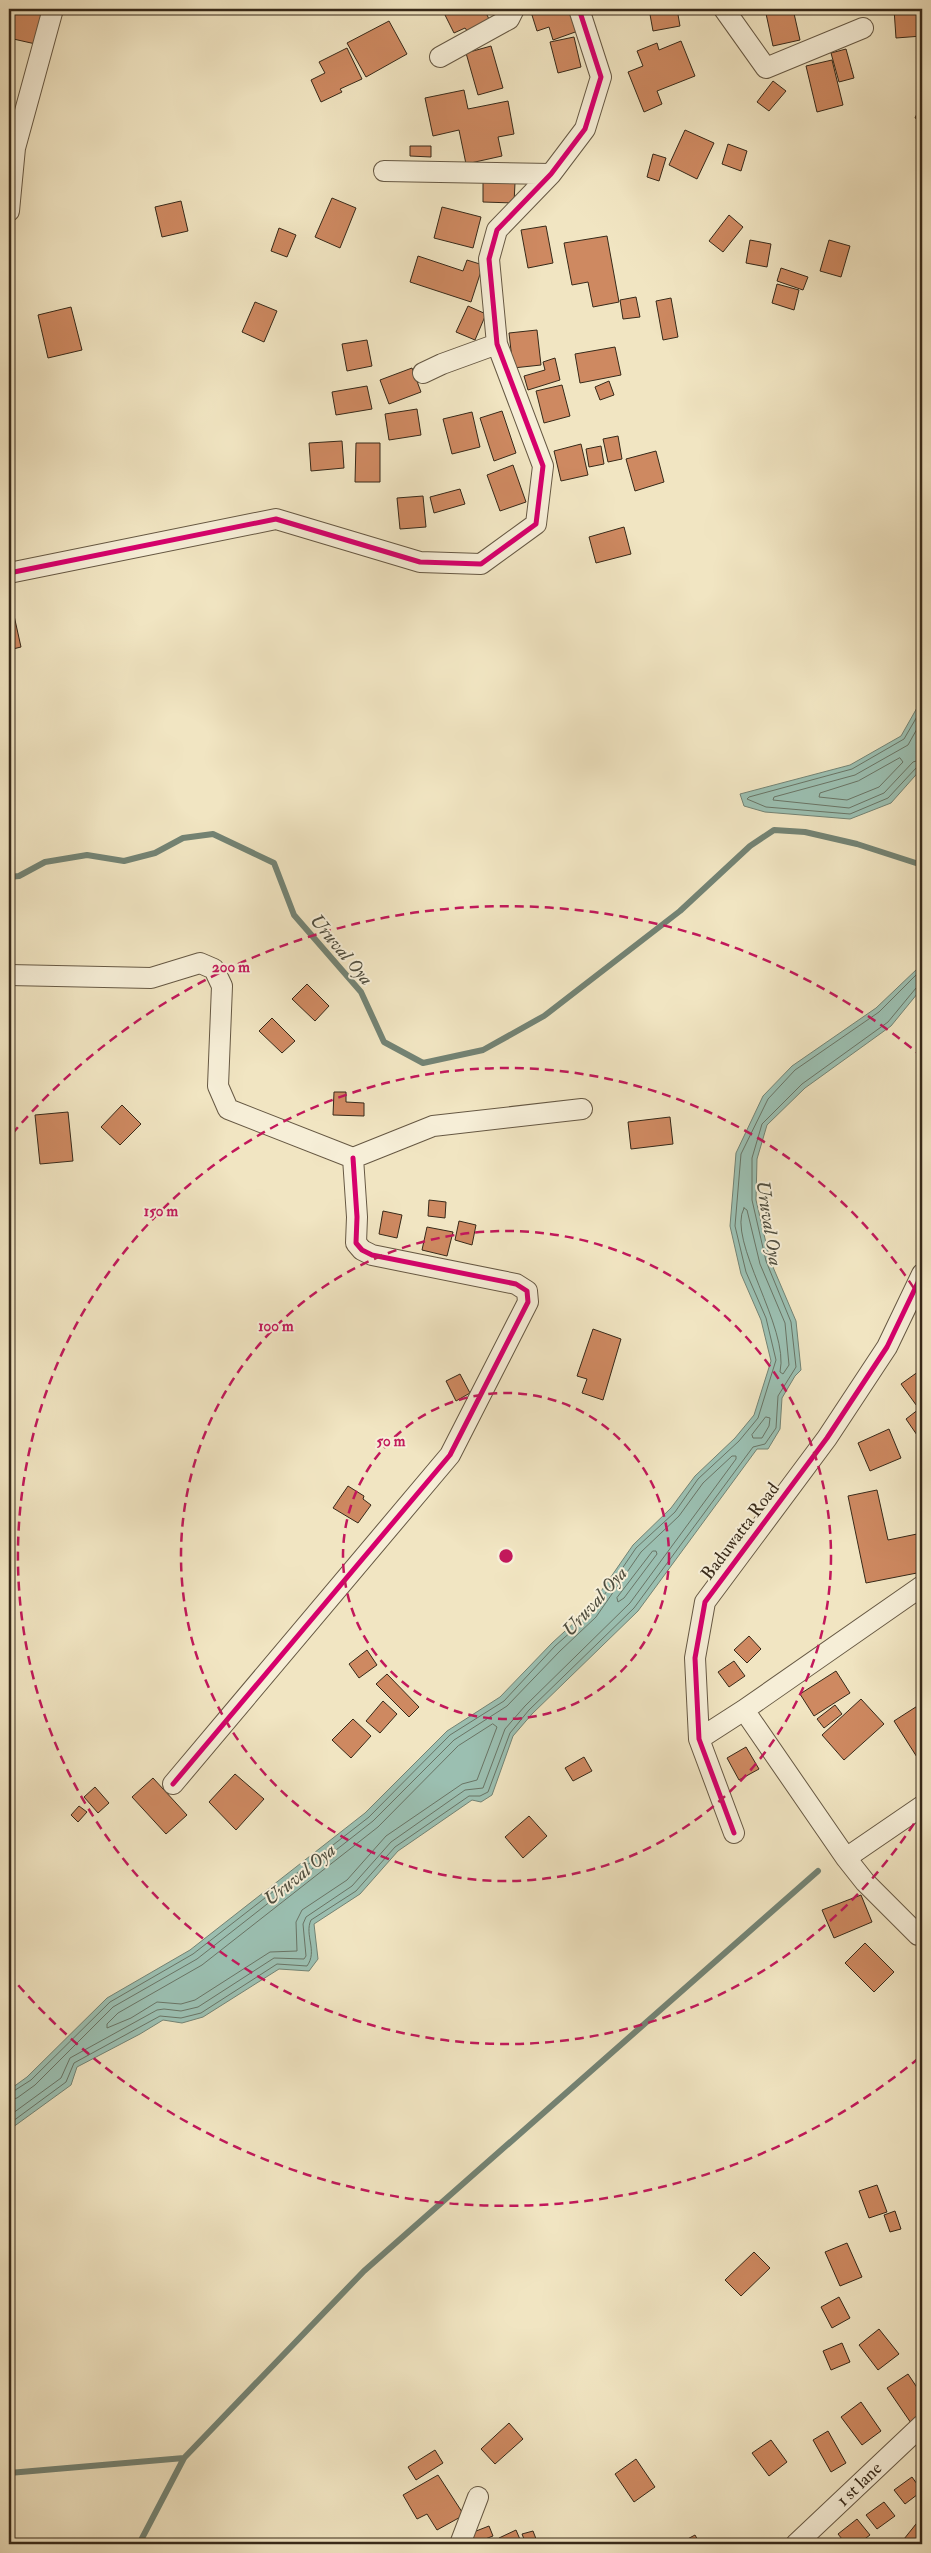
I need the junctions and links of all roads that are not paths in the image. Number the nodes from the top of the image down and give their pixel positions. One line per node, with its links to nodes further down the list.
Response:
1 (53, 9): 7 (street)
2 (514, 9): 6 (street)
3 (724, 9): 5 (street)
4 (581, 16): 9 (street)
5 (863, 28)
6 (440, 57)
7 (12, 148): 10 (street)
8 (384, 171): 9 (street)
9 (551, 174): 11 (street)
10 (9, 211)
11 (497, 344): 12 (street); 13 (street)
12 (423, 373)
13 (9, 573)
14 (9, 975): 16 (street)
15 (582, 1109): 16 (street)
16 (353, 1158): 21 (street)
17 (922, 1274): 20 (street, Baduwatta Road)
18 (922, 1586): 19 (street)
19 (744, 1710): 20 (street); 24 (street)
20 (699, 1739): 23 (street, Baduwatta Road)
21 (173, 1784)
22 (922, 1806): 24 (street)
23 (734, 1833)
24 (846, 1858): 25 (street)
25 (922, 1935)
26 (922, 2425): 29 (street, 1 st lane)
27 (478, 2497): 28 (street)
28 (460, 2544)
29 (796, 2544)

